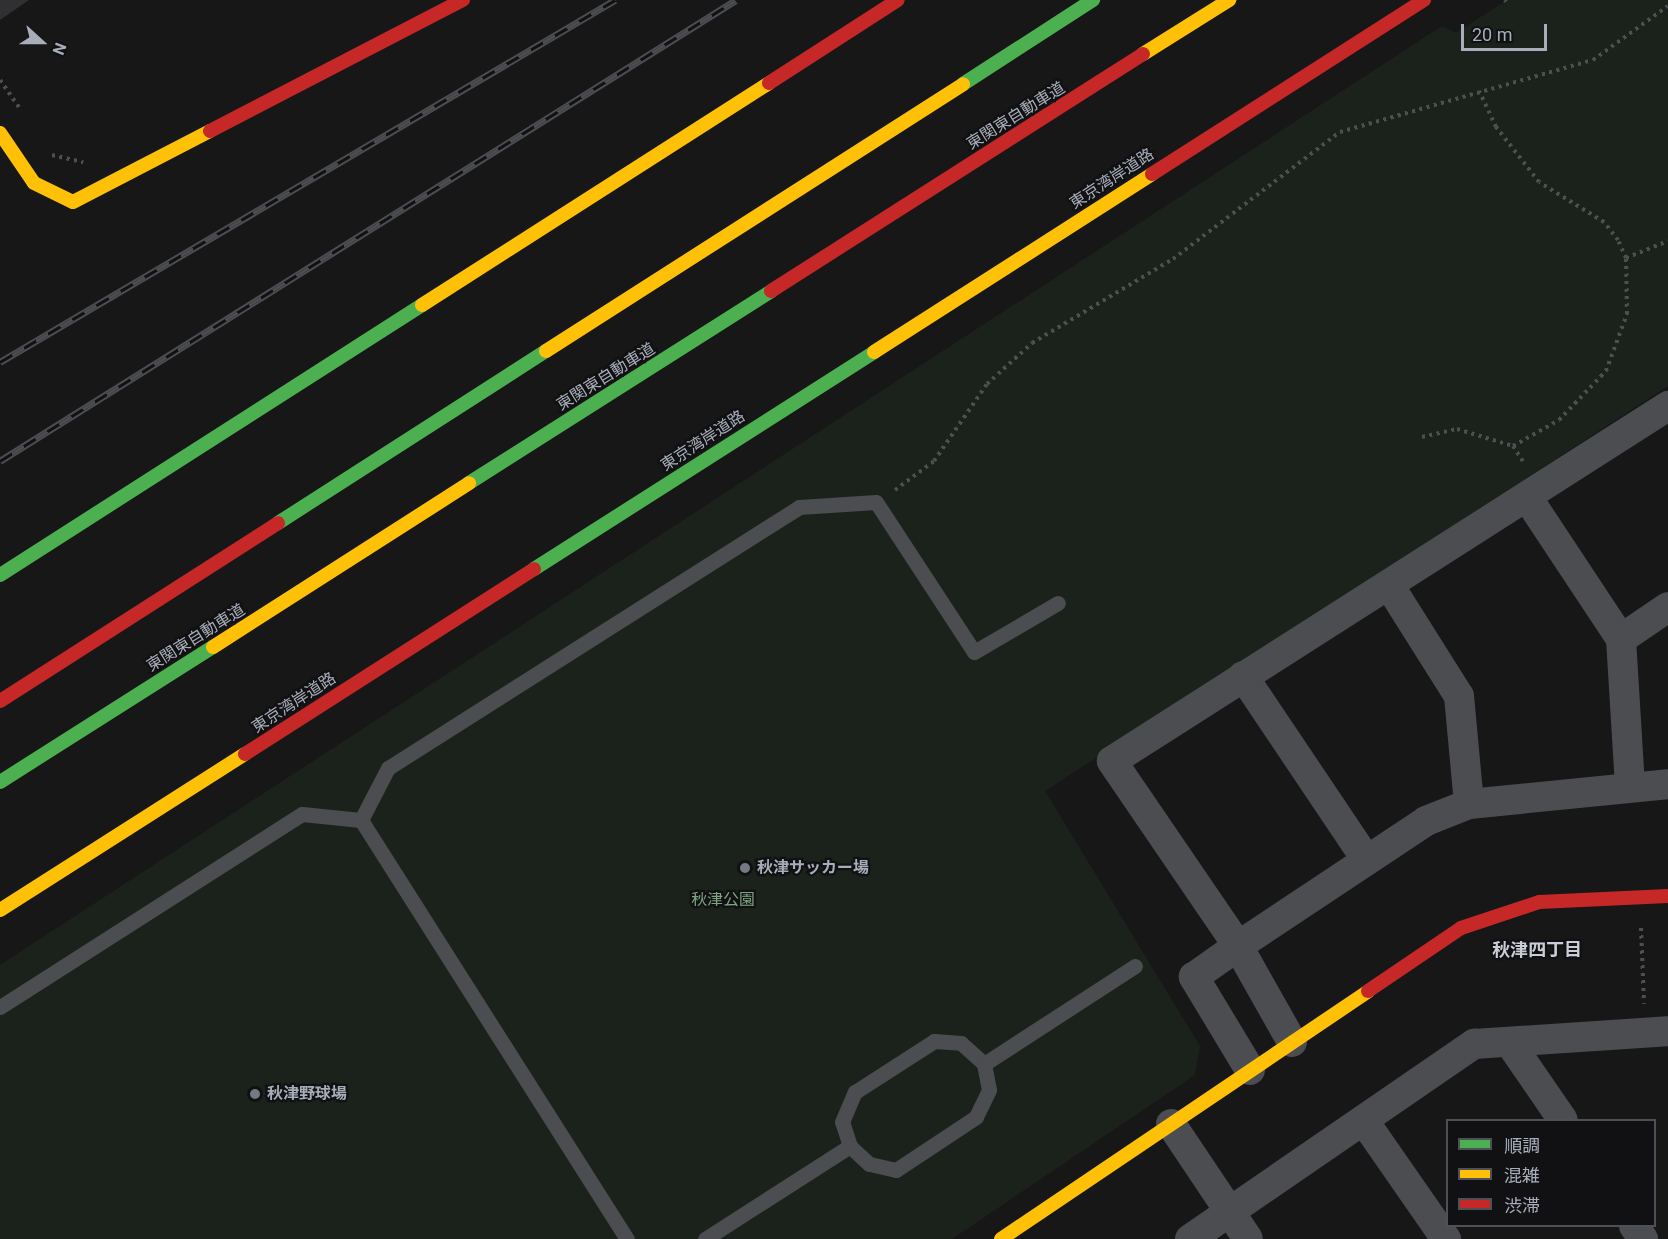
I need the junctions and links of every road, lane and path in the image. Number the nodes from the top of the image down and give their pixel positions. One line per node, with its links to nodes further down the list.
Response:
1 (463, 0): 10 (main road)
2 (898, 0): 19 (main road)
3 (1093, 0): 25 (main road)
4 (1229, 0): 26 (main road, 東関東自動車道)
5 (1424, 0): 33 (main road, 東京湾岸道路)
6 (1668, 6): 8 (path)
7 (0, 80): 9 (path)
8 (1479, 91): 14 (path); 18 (path)
9 (26, 117)
10 (0, 133)
11 (46, 146): 12 (path)
12 (95, 165)
13 (1668, 241): 14 (path)
14 (1626, 258): 16 (path)
15 (1668, 406): 17 (street)
16 (1422, 437)
17 (1527, 497): 20 (street); 23 (street)
18 (876, 502): 21 (lane); 30 (lane)
19 (0, 575)
20 (1389, 585): 24 (street); 29 (street)
21 (1058, 603)
22 (1668, 607): 23 (street)
23 (1621, 639): 28 (street)
24 (1243, 676): 31 (street); 35 (street)
25 (0, 701)
26 (0, 782)
27 (1668, 784): 28 (street)
28 (1630, 787): 29 (street)
29 (1469, 804): 31 (street)
30 (361, 820): 37 (lane); 49 (lane)
31 (1366, 859): 35 (street)
32 (1668, 896): 39 (main road)
33 (0, 910)
34 (1641, 915): 38 (path)
35 (1238, 946): 39 (street); 42 (street)
36 (1135, 966): 41 (lane)
37 (0, 1007)
38 (1657, 1032): 40 (street)
39 (1292, 1042): 42 (main road)
40 (1510, 1043): 43 (street); 44 (street)
41 (984, 1064): 46 (lane); 46 (lane)
42 (1250, 1070): 45 (main road)
43 (1562, 1119)
44 (1364, 1121): 47 (street); 54 (street)
45 (1171, 1124): 47 (street); 51 (main road)
46 (850, 1146): 50 (lane)
47 (1229, 1212): 52 (street); 53 (street)
48 (1635, 1227): 55 (street)
49 (627, 1239)
50 (705, 1239)
51 (1001, 1239)
52 (1190, 1239)
53 (1248, 1239)
54 (1446, 1239)
55 (1644, 1239)

